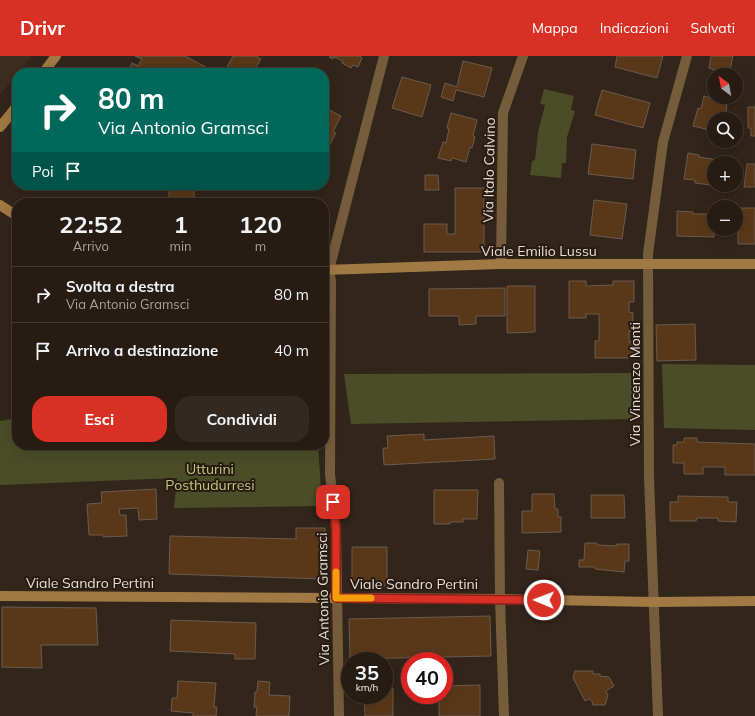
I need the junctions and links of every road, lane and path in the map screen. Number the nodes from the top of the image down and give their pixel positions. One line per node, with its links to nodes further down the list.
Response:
1 (56, 56): 5 (street)
2 (384, 56): 10 (street, Via Antonio Gramsci)
3 (523, 56): 11 (street, Via Italo Calvino)
4 (687, 56): 12 (street, Via Vincenzo Monti)
5 (47, 68)
6 (12, 112): 7 (street)
7 (0, 127)
8 (0, 205): 9 (street)
9 (12, 213)
10 (329, 262)
11 (501, 264): 12 (street, Viale Emilio Lussu); 14 (street, Viale Emilio Lussu)
12 (648, 264): 13 (street, Viale Emilio Lussu); 21 (street, Via Vincenzo Monti)
13 (755, 264)
14 (329, 270)
15 (329, 276): 18 (street, Via Antonio Gramsci)
16 (499, 483): 19 (street)
17 (0, 596): 18 (street, Viale Sandro Pertini)
18 (336, 598): 19 (street, Viale Sandro Pertini); 22 (street, Via Antonio Gramsci)
19 (500, 599): 21 (street, Viale Sandro Pertini); 23 (street)
20 (755, 601): 21 (street, Viale Sandro Pertini)
21 (654, 602): 24 (street, Via Vincenzo Monti)
22 (339, 716)
23 (504, 716)
24 (658, 716)

